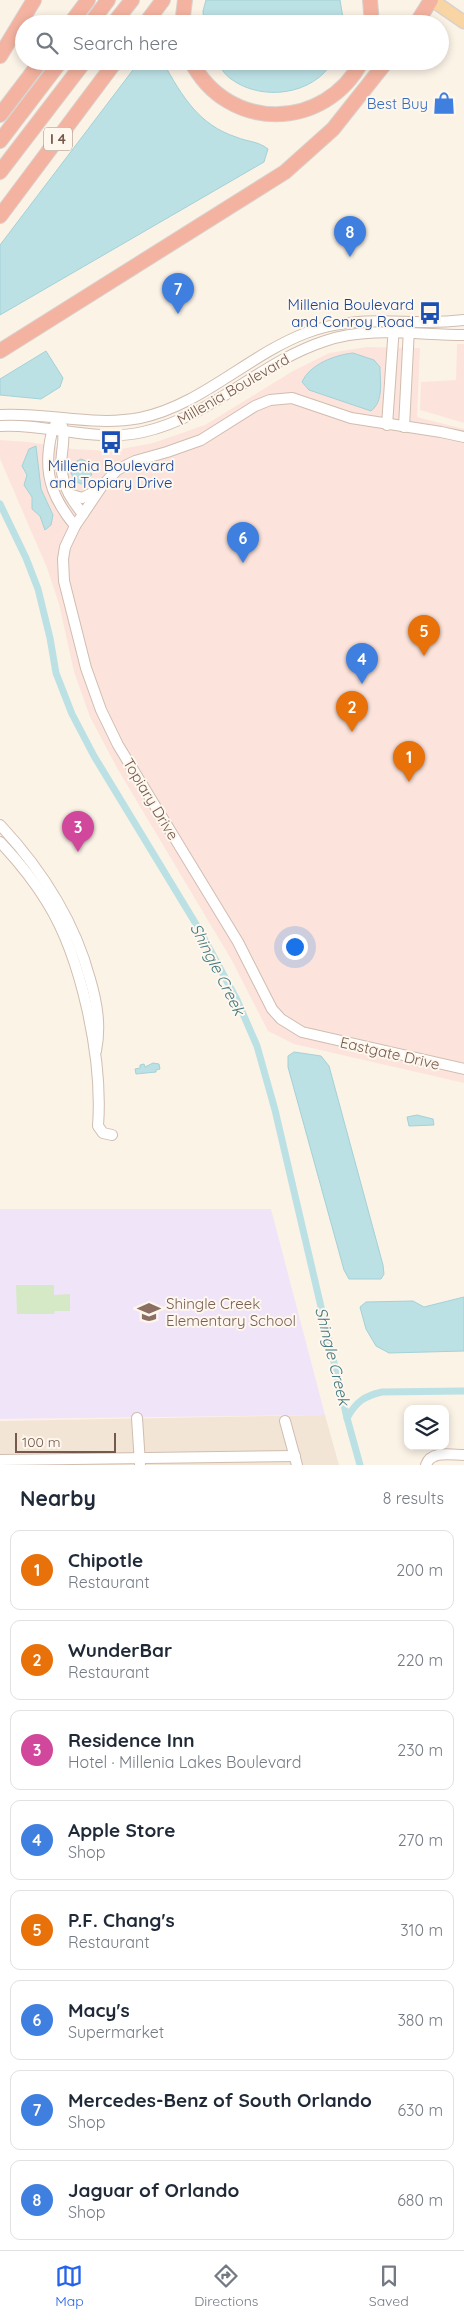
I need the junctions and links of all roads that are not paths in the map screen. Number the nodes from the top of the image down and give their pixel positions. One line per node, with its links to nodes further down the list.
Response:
1 (34, 0): 9 (highway)
2 (88, 0): 10 (highway)
3 (108, 0): 11 (highway)
4 (132, 0): 12 (highway)
5 (162, 0): 13 (highway)
6 (185, 0): 14 (highway)
7 (370, 0): 15 (highway)
8 (432, 0): 16 (highway); 17 (main road)
9 (25, 15)
10 (77, 15)
11 (97, 15)
12 (120, 15)
13 (151, 15)
14 (183, 15)
15 (371, 15)
16 (422, 15)
17 (464, 22)
18 (15, 31): 19 (highway)
19 (0, 56)
20 (34, 70): 27 (highway)
21 (54, 70): 28 (highway)
22 (78, 70): 29 (highway)
23 (109, 70): 30 (highway, I 4)
24 (197, 70): 25 (highway)
25 (356, 70)
26 (380, 70): 37 (highway)
27 (0, 115)
28 (0, 140)
29 (0, 172)
30 (0, 216)
31 (464, 320): 33 (street, Millenia Boulevard)
32 (394, 321): 33 (street, Millenia Boulevard); 34 (street); 39 (street, Millenia Boulevard)
33 (409, 321): 35 (street)
34 (393, 333): 35 (street, Millenia Boulevard); 40 (street); 44 (street, Millenia Boulevard)
35 (408, 334): 36 (street, Millenia Boulevard); 42 (street)
36 (464, 335)
37 (0, 351)
38 (0, 415): 39 (street, Millenia Boulevard)
39 (60, 418): 43 (street); 44 (street)
40 (387, 425): 42 (street, Topiary Drive); 46 (street, Topiary Drive)
41 (0, 426): 43 (street, Millenia Boulevard)
42 (404, 427): 45 (street, Topiary Drive)
43 (52, 430): 44 (street, Millenia Boulevard); 49 (street)
44 (64, 432): 47 (street)
45 (464, 437)
46 (102, 486): 47 (street, Topiary Drive); 48 (street, Topiary Drive)
47 (69, 494): 48 (street)
48 (83, 514): 49 (street, Topiary Drive)
49 (75, 526): 52 (street, Topiary Drive)
50 (0, 825): 53 (street)
51 (0, 842): 53 (street)
52 (316, 1036): 54 (street, Eastgate Drive)
53 (95, 1057): 55 (street)
54 (464, 1069)
55 (112, 1135)
56 (137, 1418): 61 (street)
57 (285, 1421): 60 (street)
58 (464, 1455): 62 (street)
59 (0, 1460): 61 (street)
60 (296, 1460): 61 (street)
61 (140, 1462)
62 (426, 1465)

